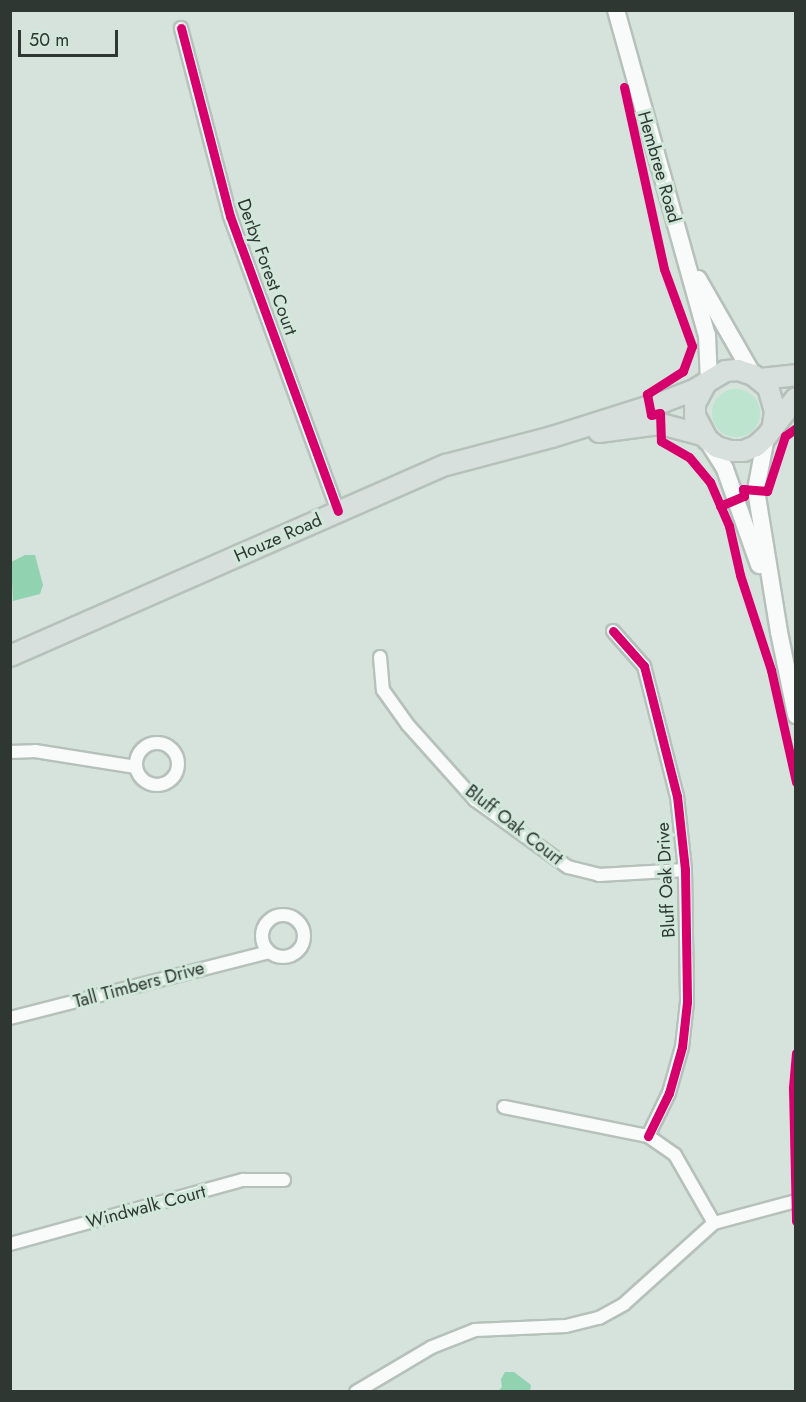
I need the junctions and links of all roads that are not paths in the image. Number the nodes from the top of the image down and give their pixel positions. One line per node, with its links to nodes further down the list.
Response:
1 (616, 10): 3 (street, Hembree Road)
2 (181, 28): 11 (street, Derby Forest Court)
3 (685, 254): 5 (street, Hembree Road); 6 (street, Hembree Road)
4 (795, 375): 5 (main road, Houze Road)
5 (756, 377): 6 (main road, Houze Road); 8 (main road)
6 (708, 382): 9 (main road, Houze Road); 10 (main road)
7 (795, 398): 8 (main road, Houze Road)
8 (770, 431): 10 (main road, Houze Road); 12 (street)
9 (552, 437): 10 (main road, Houze Road); 11 (main road, Houze Road)
10 (704, 437): 12 (street)
11 (338, 511): 14 (main road, Houze Road)
12 (775, 609): 16 (street)
13 (613, 631): 19 (street, Bluff Oak Drive)
14 (10, 656)
15 (380, 657): 19 (street, Bluff Oak Court)
16 (795, 715)
17 (10, 752): 18 (street)
18 (136, 767)
19 (685, 870): 23 (street, Bluff Oak Drive)
20 (268, 952): 21 (street, Tall Timbers Drive)
21 (10, 1018)
22 (504, 1107): 23 (street)
23 (648, 1136): 26 (street)
24 (284, 1180): 27 (street, Windwalk Court)
25 (795, 1201): 26 (street)
26 (714, 1224): 28 (street)
27 (10, 1244)
28 (359, 1391)

